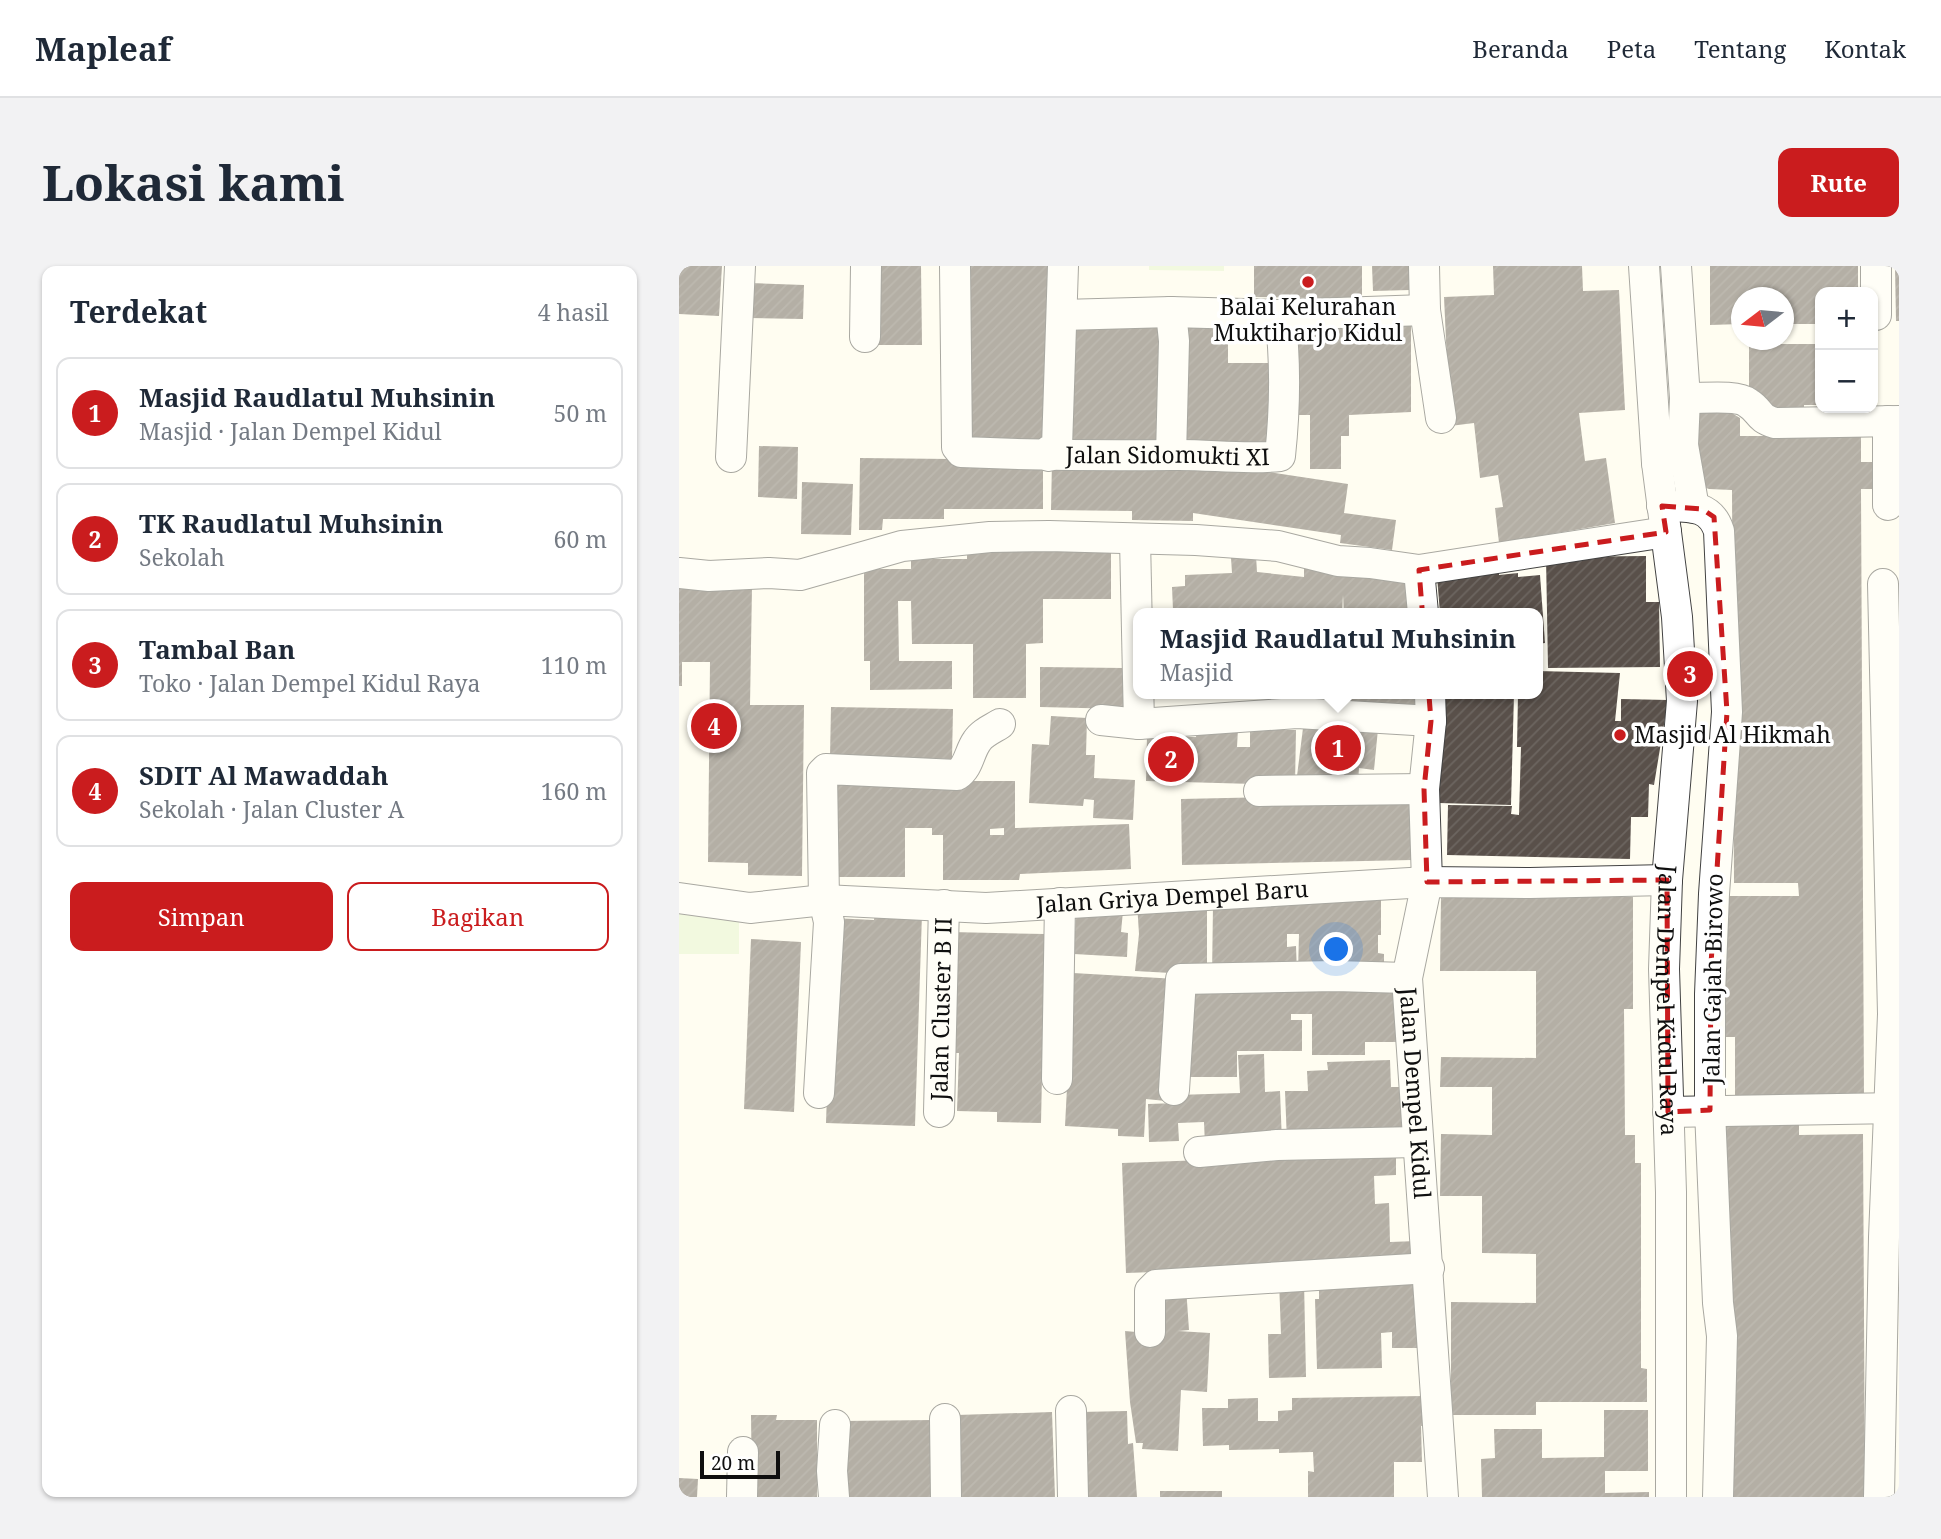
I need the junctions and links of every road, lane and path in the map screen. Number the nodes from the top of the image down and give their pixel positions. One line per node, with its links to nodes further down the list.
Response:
1 (740, 266): 23 (street)
2 (866, 266): 16 (street)
3 (955, 266): 22 (street, Jalan Sidomukti XI)
4 (1063, 266): 14 (street)
5 (1424, 266): 12 (street)
6 (1644, 266): 11 (street)
7 (1676, 266): 10 (street)
8 (1876, 266): 9 (street)
9 (1876, 287)
10 (1678, 298): 11 (street); 17 (street)
11 (1646, 299): 24 (street)
12 (1425, 310): 15 (street); 18 (street)
13 (1171, 312): 14 (street); 15 (street); 21 (street)
14 (1062, 315): 22 (street)
15 (1280, 315): 21 (street, Jalan Sidomukti XI)
16 (865, 337)
17 (1685, 398): 19 (street); 20 (street)
18 (1441, 418)
19 (1894, 421): 25 (street)
20 (1683, 445): 24 (street); 26 (street)
21 (1171, 455): 22 (street, Jalan Sidomukti XI)
22 (1049, 456)
23 (730, 457)
24 (1657, 463): 27 (street, Jalan Dempel Kidul Raya)
25 (1888, 505)
26 (1694, 508): 27 (street); 53 (street, Jalan Gajah Birowo)
27 (1664, 519): 29 (street); 41 (street, Jalan Dempel Kidul Raya)
28 (1135, 539): 29 (street); 30 (street); 32 (street)
29 (1419, 570): 33 (street)
30 (679, 573)
31 (1883, 583): 43 (street)
32 (1136, 608)
33 (1423, 608)
34 (1138, 699): 38 (street)
35 (1430, 707): 38 (street); 39 (street, Jalan Dempel Kidul)
36 (1101, 720): 38 (street)
37 (1000, 724): 45 (street)
38 (1139, 724)
39 (1424, 789): 40 (street); 42 (street, Jalan Dempel Kidul)
40 (1259, 791)
41 (1667, 880): 42 (street, Jalan Griya Dempel Baru); 55 (street, Jalan Dempel Kidul Raya)
42 (1427, 882): 46 (street, Jalan Griya Dempel Baru); 48 (street, Jalan Dempel Kidul)
43 (1895, 885): 52 (street)
44 (679, 898): 45 (street, Jalan Griya Dempel Baru)
45 (824, 900): 47 (street, Jalan Griya Dempel Baru); 51 (street)
46 (1060, 903): 47 (street, Jalan Griya Dempel Baru); 49 (street)
47 (944, 905): 54 (street, Jalan Cluster B II)
48 (1407, 978): 50 (street); 56 (street, Jalan Dempel Kidul)
49 (1057, 1079)
50 (1174, 1090)
51 (818, 1093)
52 (1894, 1108): 53 (street); 60 (street)
53 (1710, 1110): 55 (street); 71 (street, Jalan Gajah Birowo)
54 (939, 1112)
55 (1668, 1112): 70 (street, Jalan Dempel Kidul Raya)
56 (1417, 1142): 57 (street); 58 (street, Jalan Dempel Kidul)
57 (1199, 1152)
58 (1429, 1268): 59 (street); 69 (street, Jalan Dempel Kidul)
59 (1150, 1332)
60 (1891, 1334): 72 (street)
61 (1071, 1411): 68 (street)
62 (945, 1419): 67 (street)
63 (835, 1425): 66 (street)
64 (743, 1452): 65 (street)
65 (742, 1497)
66 (834, 1497)
67 (946, 1497)
68 (1073, 1497)
69 (1443, 1497)
70 (1671, 1497)
71 (1718, 1497)
72 (1879, 1497)

